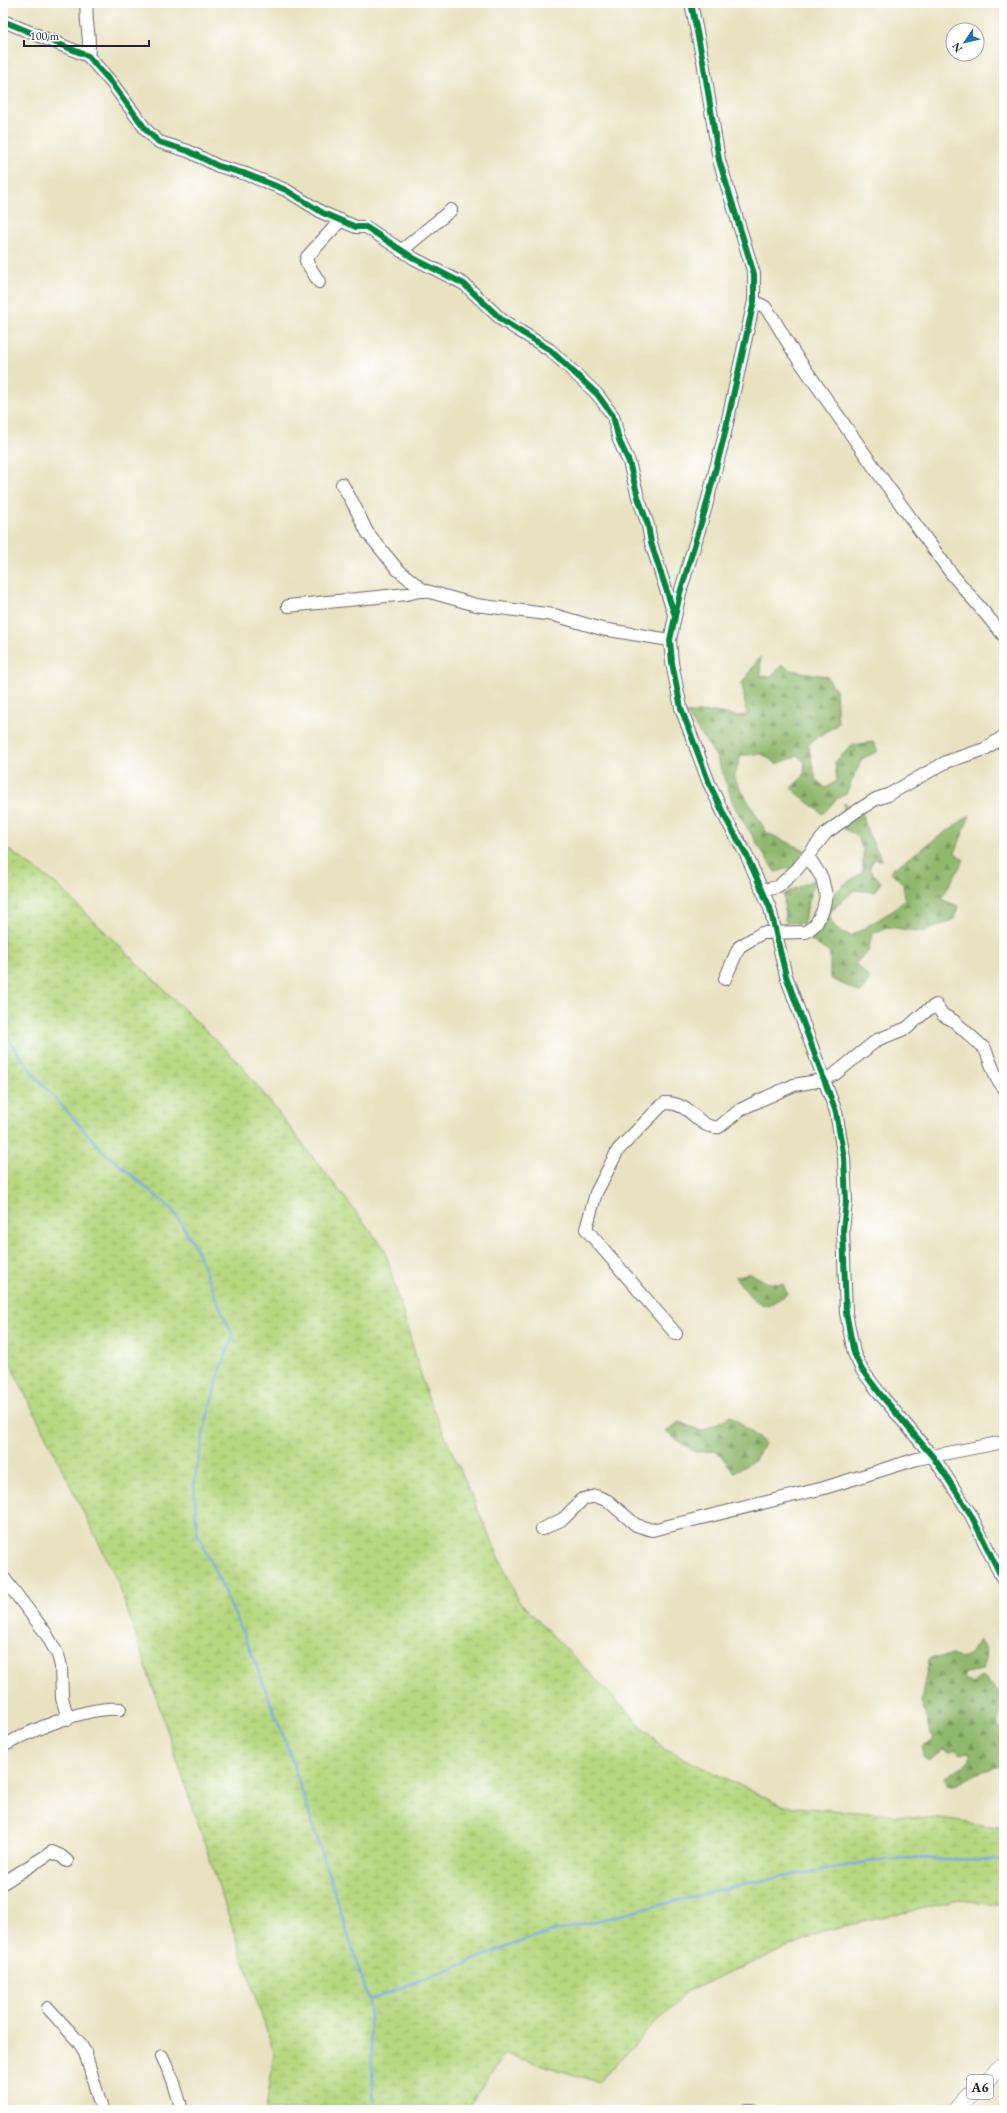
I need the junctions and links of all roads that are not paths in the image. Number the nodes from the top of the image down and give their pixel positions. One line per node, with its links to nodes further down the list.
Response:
1 (87, 3): 4 (street)
2 (691, 3): 9 (street)
3 (3, 21): 4 (street)
4 (88, 56): 6 (street)
5 (451, 210): 7 (street)
6 (341, 220): 7 (street); 8 (street)
7 (401, 251): 13 (street)
8 (319, 282)
9 (754, 301): 13 (street); 14 (street)
10 (342, 484): 11 (street)
11 (423, 590): 12 (street); 15 (street)
12 (288, 606)
13 (675, 617): 15 (street)
14 (1004, 636)
15 (670, 640): 18 (street)
16 (1004, 736): 17 (street)
17 (808, 856): 18 (street); 19 (street)
18 (762, 890): 19 (street)
19 (777, 933): 20 (street); 21 (street)
20 (725, 980)
21 (823, 1080): 22 (street); 23 (street); 25 (street)
22 (1004, 1088)
23 (676, 1334)
24 (1004, 1442): 25 (street)
25 (934, 1457): 26 (street); 28 (street)
26 (542, 1529)
27 (3, 1577): 30 (street)
28 (1004, 1582)
29 (120, 1709): 30 (street)
30 (68, 1719): 31 (street)
31 (3, 1746)
32 (67, 1861): 33 (street)
33 (3, 1883)
34 (48, 2008): 37 (street)
35 (162, 2056): 38 (street)
36 (1004, 2064): 41 (main road, A6)
37 (102, 2110)
38 (182, 2110)
39 (747, 2110): 40 (street)
40 (752, 2110)
41 (955, 2110)

